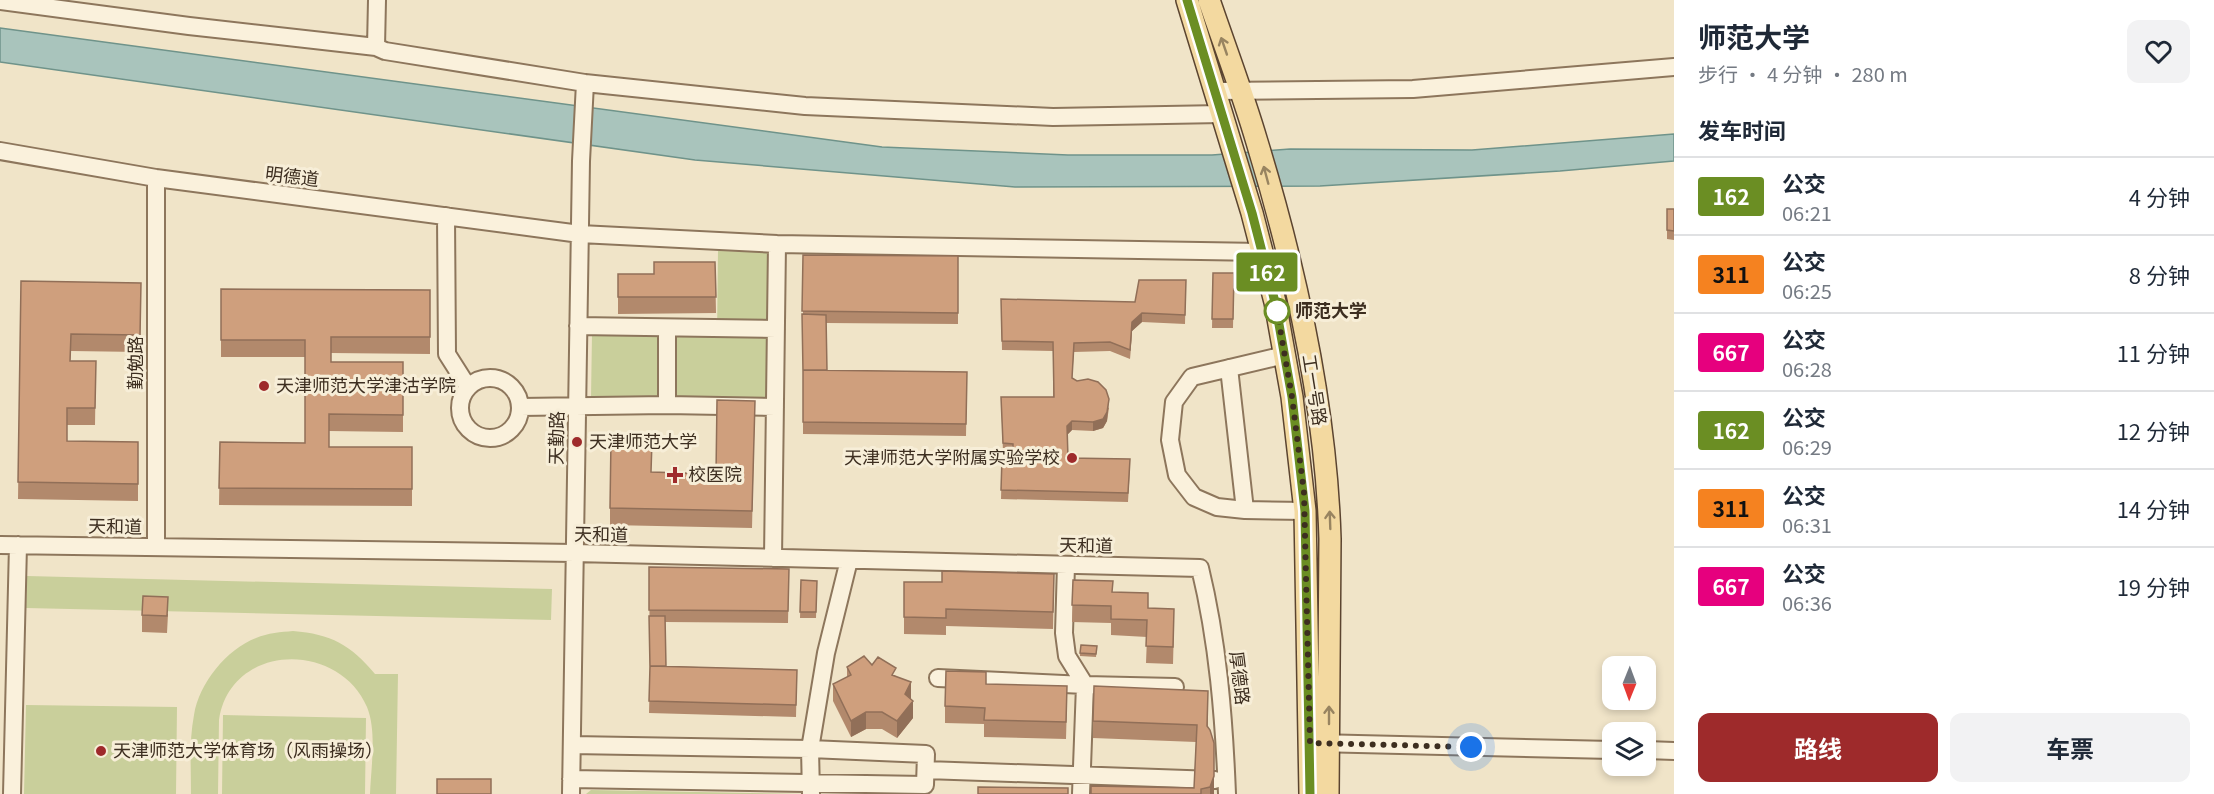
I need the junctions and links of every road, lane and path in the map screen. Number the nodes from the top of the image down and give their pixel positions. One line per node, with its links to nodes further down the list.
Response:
1 (377, 0): 5 (street)
2 (1187, 0): 9 (main road, 工一号路)
3 (1209, 0): 8 (main road, 工一号路, one-way to 3)
4 (0, 2): 5 (street)
5 (376, 48): 7 (street)
6 (1674, 67): 8 (street)
7 (585, 83): 10 (street); 14 (street, 天勤路)
8 (1239, 90): 9 (street); 41 (main road, 工一号路, one-way to 8)
9 (1215, 91): 10 (main road, 工一号路)
10 (1222, 114): 16 (main road, 工一号路)
11 (0, 151): 12 (street, 明德道)
12 (156, 178): 13 (street, 明德道); 31 (street, 勤勉路)
13 (446, 216): 14 (street, 明德道); 22 (street)
14 (580, 234): 15 (street, 明德道); 17 (street, 天勤路)
15 (777, 244): 16 (street, 明德道); 19 (street)
16 (1262, 252): 20 (main road, 工一号路)
17 (578, 327): 18 (street); 24 (street, 天勤路)
18 (667, 328): 19 (street); 23 (street)
19 (776, 329): 26 (street)
20 (1285, 355): 21 (street); 28 (main road, 工一号路)
21 (1229, 368): 27 (street); 27 (street)
22 (468, 387): 25 (street); 25 (street)
23 (667, 405): 24 (street); 26 (street)
24 (577, 406): 25 (street); 32 (street, 天勤路)
25 (520, 407)
26 (775, 407): 33 (street)
27 (1245, 510): 28 (street)
28 (1305, 511): 41 (main road, 工一号路)
29 (0, 545): 30 (street, 天和道)
30 (18, 545): 31 (street, 天和道); 37 (street)
31 (156, 547): 32 (street, 天和道)
32 (574, 554): 33 (street, 天和道); 42 (street, 天勤路)
33 (773, 558): 34 (street, 天和道)
34 (849, 560): 35 (street, 天和道); 43 (street)
35 (1066, 565): 36 (street, 天和道); 39 (street)
36 (1200, 568): 50 (street, 厚德路)
37 (8, 627): 52 (street)
38 (938, 678): 39 (street)
39 (1085, 685): 40 (street); 48 (street)
40 (1175, 687)
41 (1319, 743): 44 (street); 54 (main road, 工一号路); 55 (main road, 工一号路)
42 (572, 745): 43 (street); 49 (street, 天勤路)
43 (810, 749): 47 (street); 51 (street)
44 (1602, 750)
45 (1656, 750): 46 (street)
46 (1674, 751)
47 (926, 770): 48 (street); 51 (street)
48 (1082, 776): 50 (street); 53 (street)
49 (571, 786): 51 (street)
50 (1226, 787)
51 (811, 788)
52 (12, 794)
53 (1081, 794)
54 (1310, 794)
55 (1328, 794)

